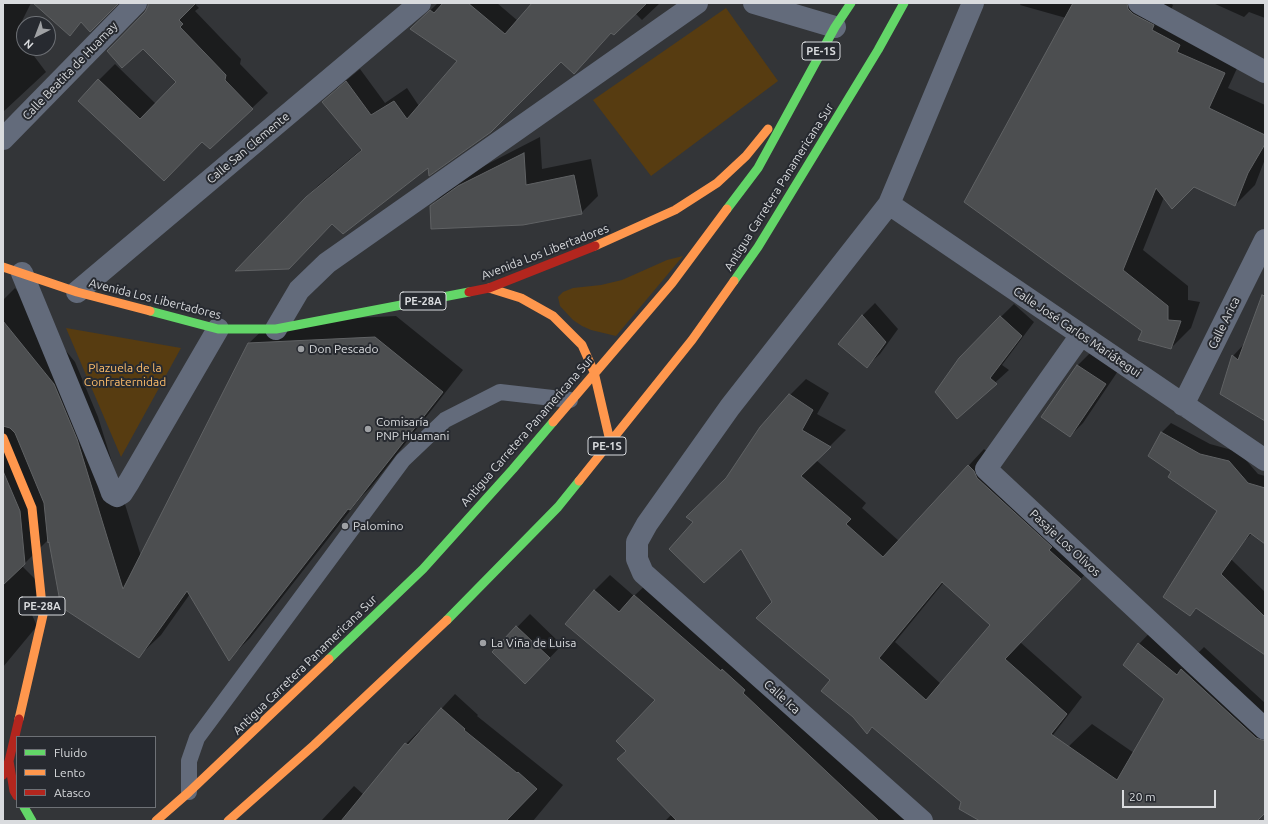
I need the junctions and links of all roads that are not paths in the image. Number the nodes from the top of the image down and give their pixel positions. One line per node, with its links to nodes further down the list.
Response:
1 (136, 3): 12 (street, Calle Beatita de Huamay)
2 (420, 3): 17 (street, Calle San Clemente)
3 (697, 3): 19 (street)
4 (754, 3): 9 (street)
5 (851, 3): 9 (highway, Antigua Carretera Panamericana Sur / PE-1S)
6 (904, 3): 25 (highway, Antigua Carretera Panamericana Sur / PE-1S)
7 (973, 3): 13 (street)
8 (1139, 3): 10 (street)
9 (835, 27): 11 (highway, Antigua Carretera Panamericana Sur / PE-1S)
10 (1265, 72)
11 (794, 100): 16 (highway, Avenida Los Libertadores / PE-28A); 21 (highway, Antigua Carretera Panamericana Sur / PE-1S)
12 (3, 139)
13 (889, 204): 20 (street, Calle José Carlos Mariátegui); 36 (street, Calle Ica)
14 (1265, 240): 23 (street, Calle Arica)
15 (13, 270): 17 (highway, Avenida Los Libertadores / PE-28A); 18 (street)
16 (489, 288): 19 (highway, Avenida Los Libertadores / PE-28A); 21 (highway, PE-28A)
17 (77, 292): 18 (highway, Avenida Los Libertadores / PE-28A)
18 (218, 329): 19 (highway, Avenida Los Libertadores / PE-28A)
19 (276, 329)
20 (1080, 335): 23 (street, Calle José Carlos Mariátegui); 27 (street, Pasaje Los Olivos)
21 (594, 372): 22 (highway, Antigua Carretera Panamericana Sur / PE-1S); 25 (highway, PE-28A)
22 (570, 400): 30 (highway, Antigua Carretera Panamericana Sur / PE-1S); 30 (lane)
23 (1184, 405): 26 (street, Calle José Carlos Mariátegui)
24 (3, 438): 28 (highway, PE-28A)
25 (610, 441): 35 (highway, Antigua Carretera Panamericana Sur / PE-1S)
26 (1265, 460)
27 (1265, 729)
28 (9, 761): 29 (highway, PE-28A); 31 (highway, PE-28A)
29 (3, 775)
30 (189, 792): 34 (highway, Antigua Carretera Panamericana Sur / PE-1S)
31 (16, 794)
32 (25, 808): 33 (highway)
33 (32, 821)
34 (156, 821)
35 (228, 821)
36 (922, 821)

